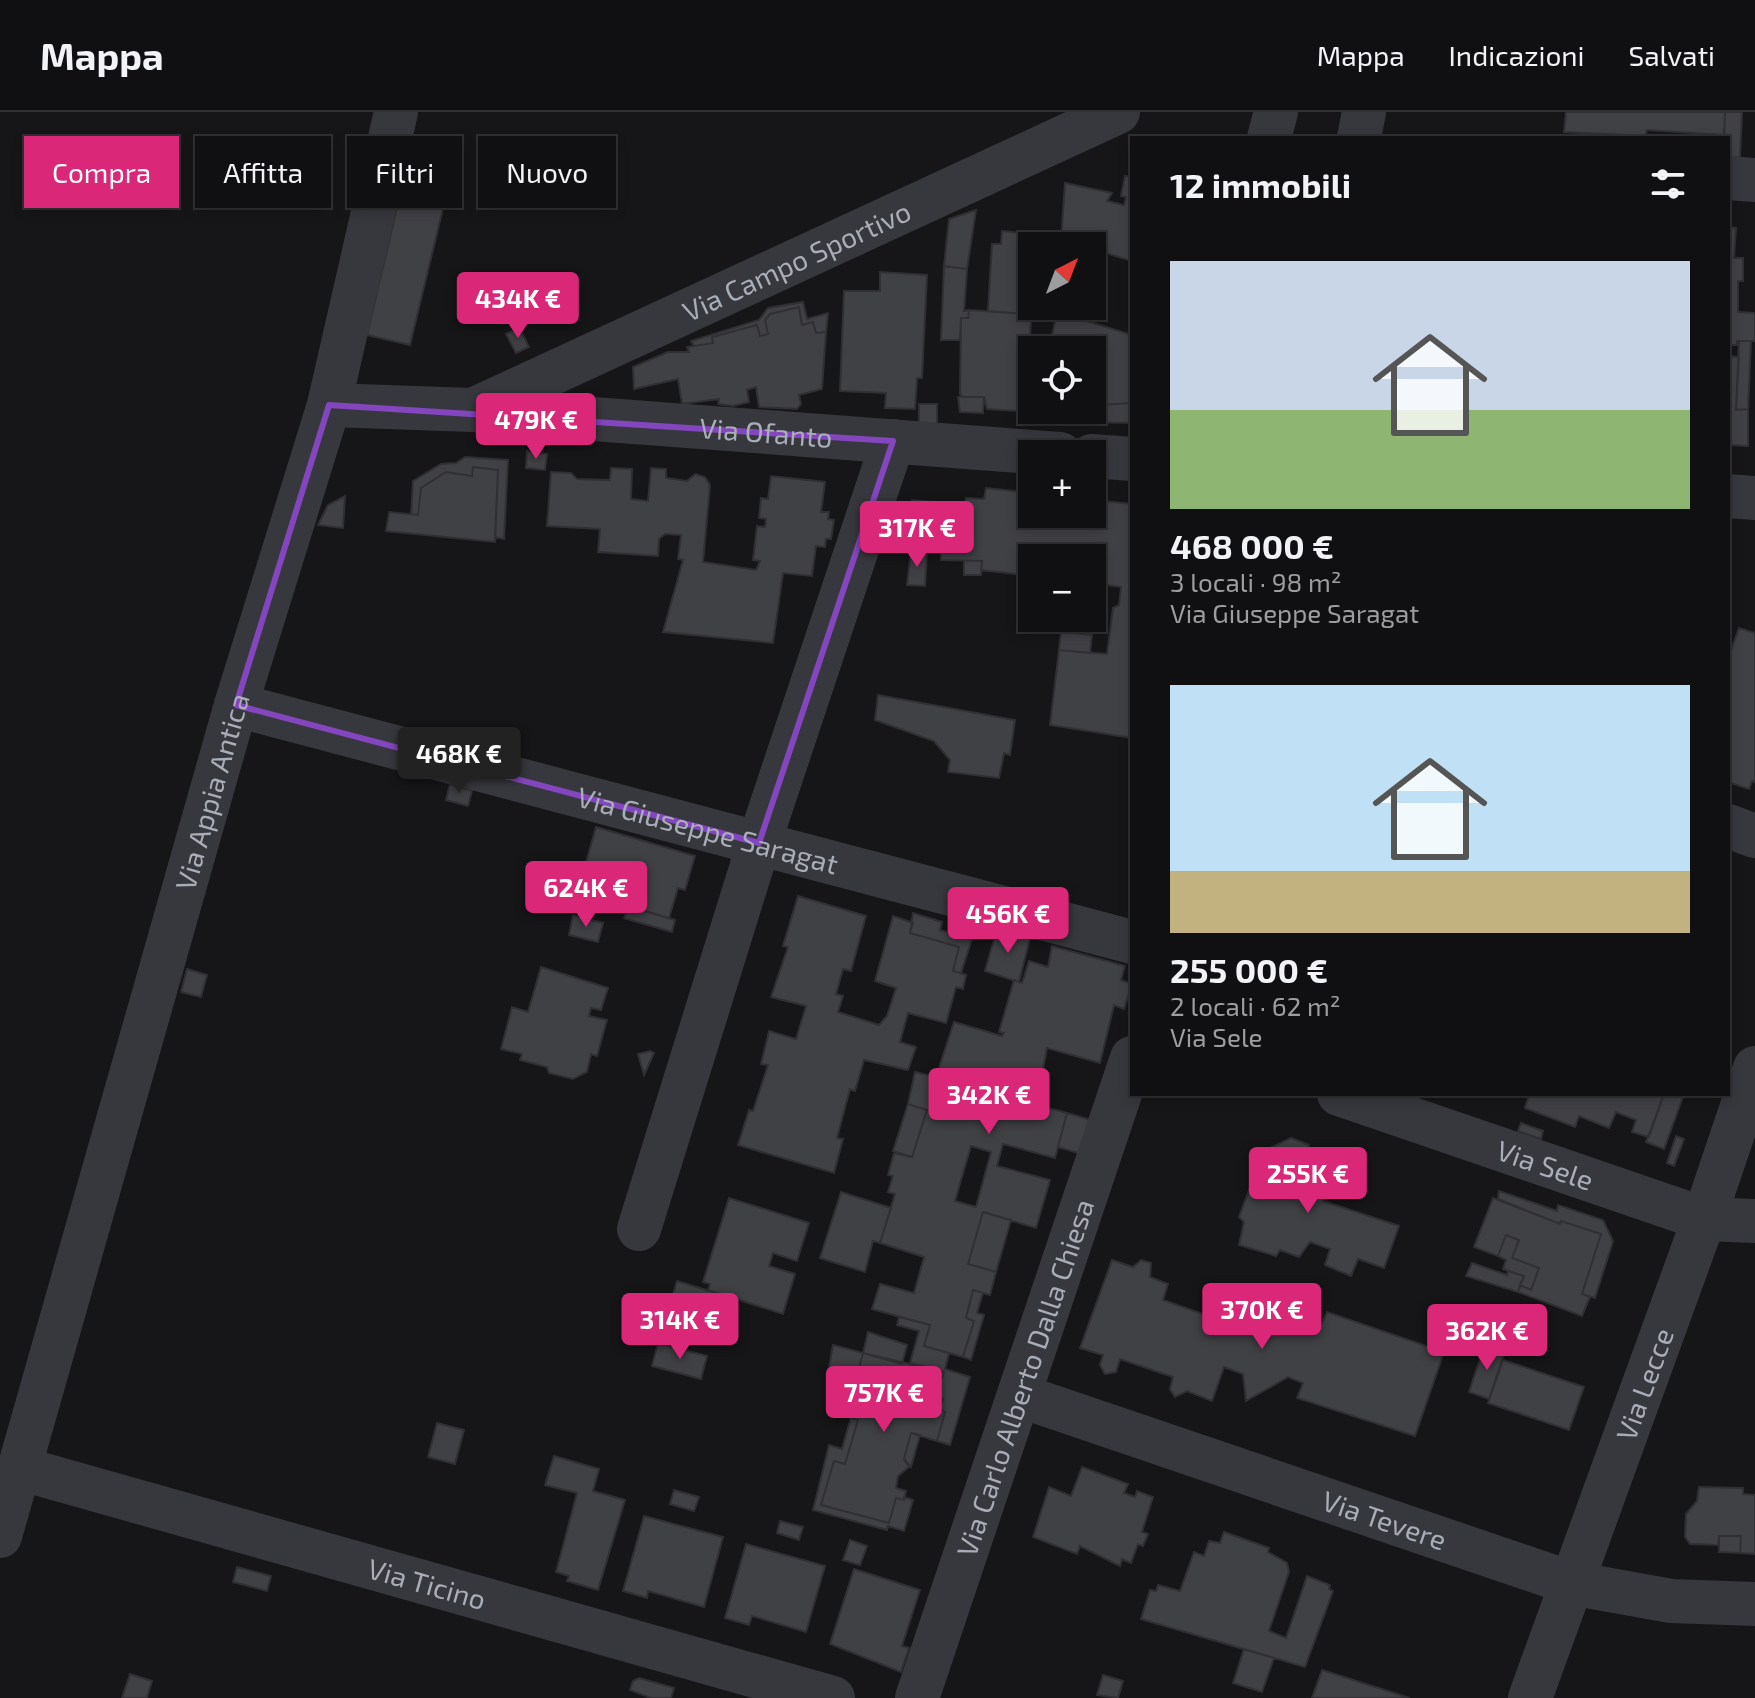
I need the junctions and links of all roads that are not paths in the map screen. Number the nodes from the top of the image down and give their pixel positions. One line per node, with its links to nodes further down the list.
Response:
1 (396, 112): 9 (street, Via Appia Antica)
2 (1118, 112): 10 (street, Via Campo Sportivo)
3 (1276, 112): 5 (street)
4 (1364, 112): 6 (street)
5 (1270, 136)
6 (1359, 136)
7 (1730, 178): 8 (street)
8 (1755, 180)
9 (329, 405): 10 (street, Via Ofanto); 17 (street, Via Appia Antica)
10 (473, 410): 11 (street, Via Ofanto)
11 (893, 441): 12 (street, Via Ofanto); 20 (street)
12 (1018, 451)
13 (1106, 457): 14 (street)
14 (1130, 459)
15 (1730, 496): 16 (street)
16 (1755, 498)
17 (236, 705): 20 (street, Via Giuseppe Saragat); 29 (street, Via Appia Antica)
18 (1730, 827): 19 (street)
19 (1755, 836)
20 (759, 843): 21 (street, Via Giuseppe Saragat); 27 (street)
21 (1130, 941)
22 (1130, 1064): 28 (street, Via Carlo Alberto Dalla Chiesa)
23 (1755, 1068): 25 (street, Via Lecce)
24 (1345, 1096): 25 (street, Via Sele)
25 (1704, 1219): 26 (street, Via Sele); 31 (street, Via Lecce)
26 (1755, 1221)
27 (639, 1229)
28 (1021, 1396): 31 (street, Via Tevere); 34 (street, Via Carlo Alberto Dalla Chiesa)
29 (19, 1468): 30 (street, Via Appia Antica); 33 (street, Via Ticino)
30 (0, 1536)
31 (1571, 1583): 32 (street, Via Tevere); 35 (street, Via Lecce)
32 (1755, 1604)
33 (833, 1698)
34 (917, 1698)
35 (1530, 1698)

